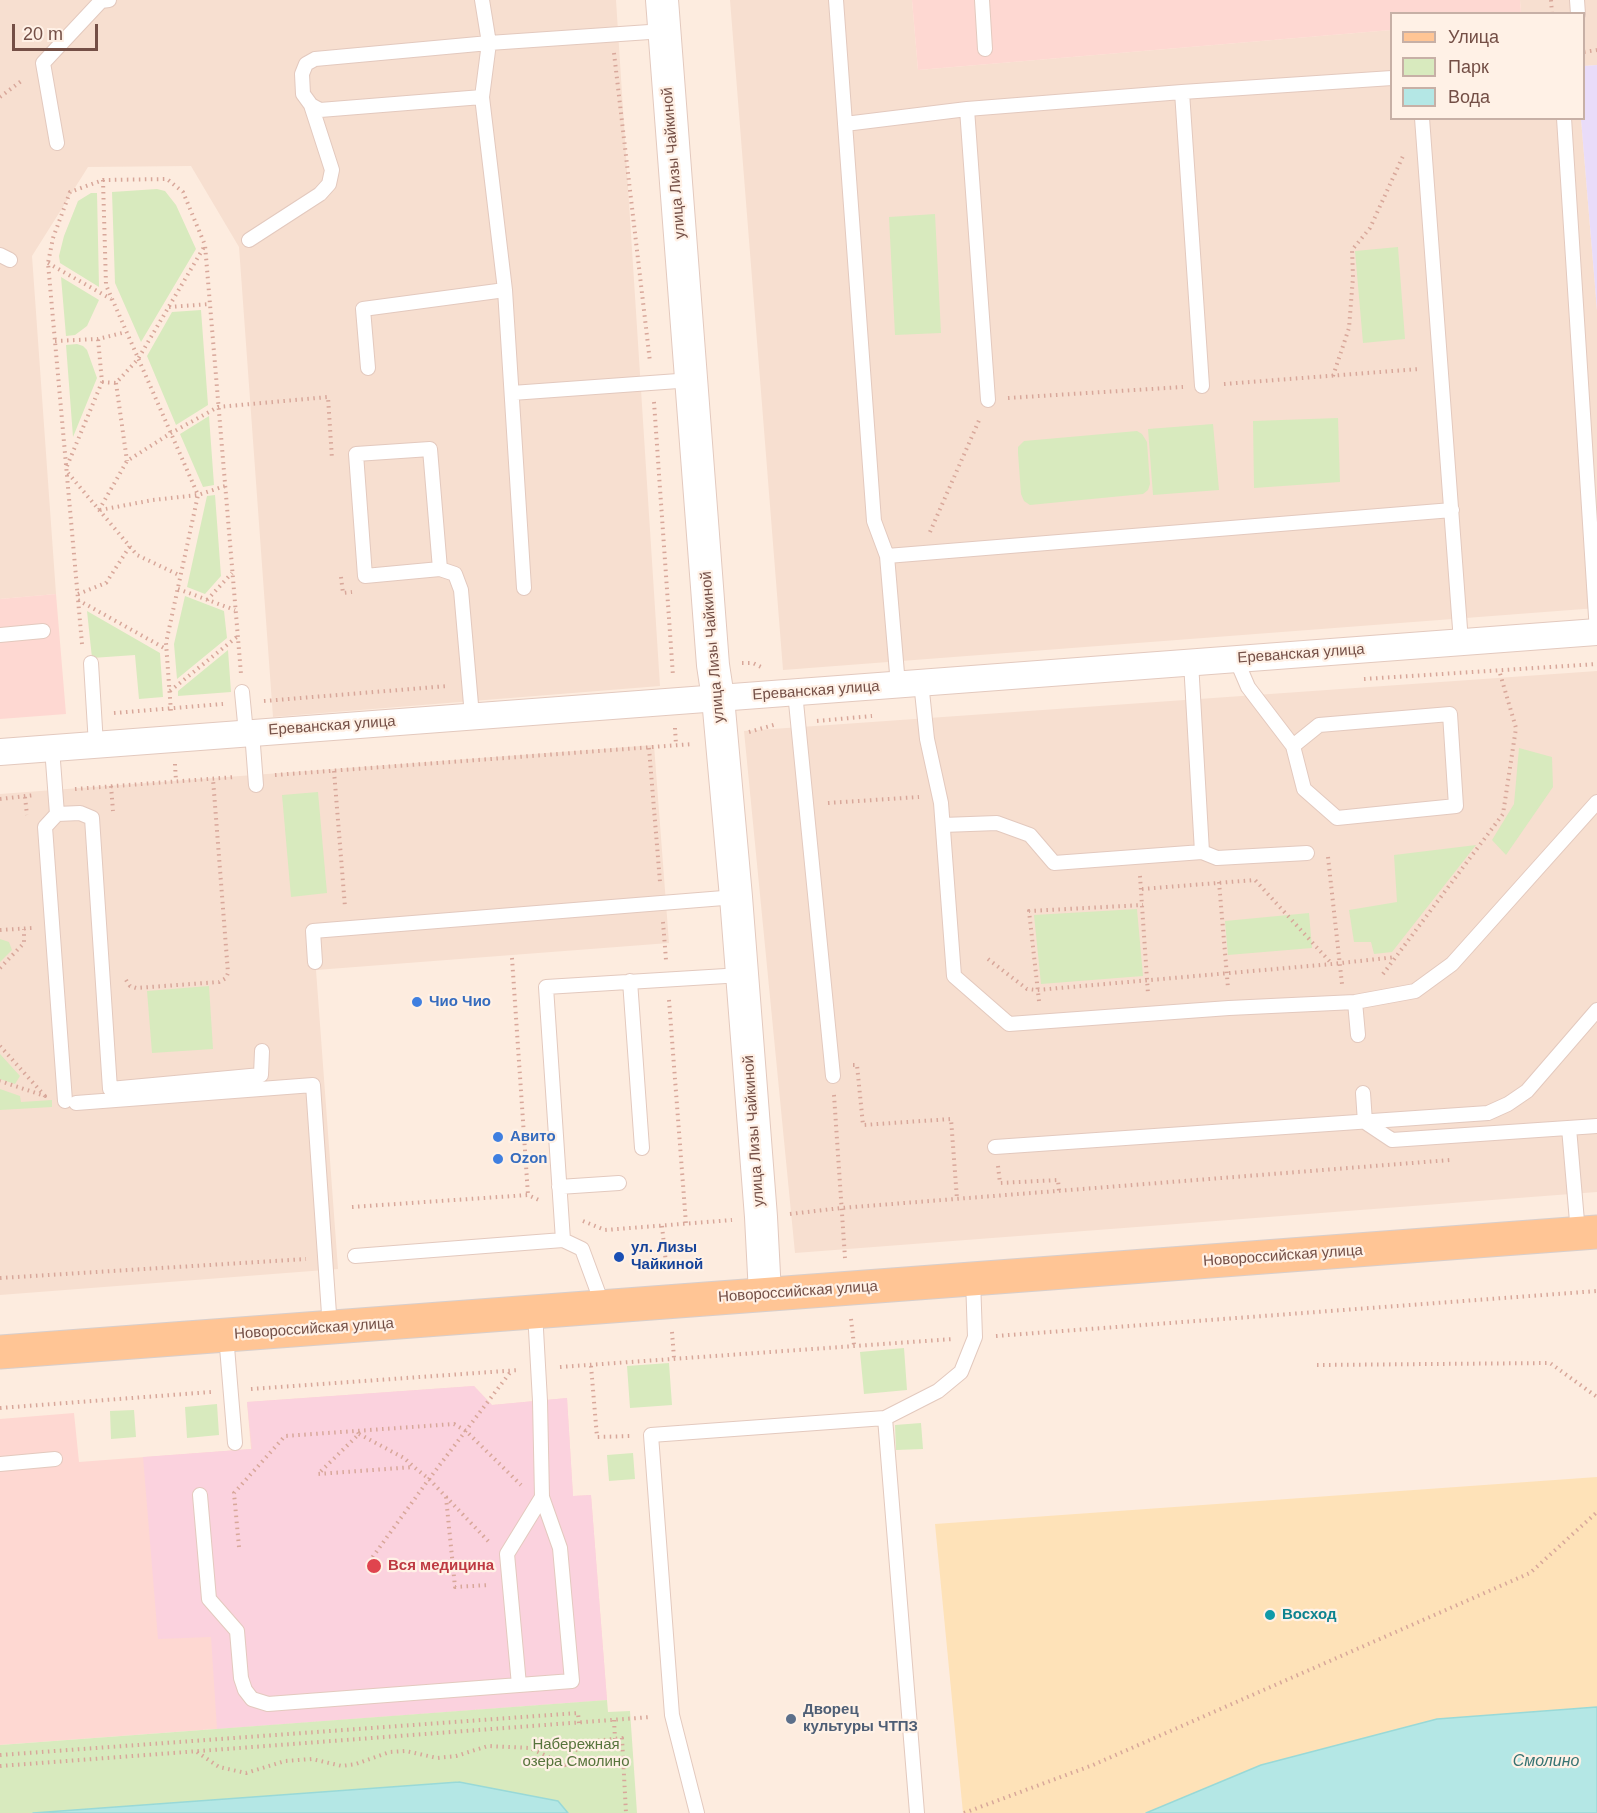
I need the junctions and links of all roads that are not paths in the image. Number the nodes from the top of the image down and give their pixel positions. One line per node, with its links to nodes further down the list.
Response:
1 (109, 0): 17 (lane)
2 (482, 0): 7 (lane)
3 (662, 0): 6 (street, улица Лизы Чайкиной)
4 (836, 0): 15 (lane)
5 (982, 0): 8 (lane)
6 (664, 31): 7 (lane); 21 (street, улица Лизы Чайкиной)
7 (489, 43): 11 (lane); 12 (lane)
8 (985, 49)
9 (1390, 78): 10 (lane)
10 (1182, 92): 13 (lane); 22 (lane)
11 (482, 98): 12 (lane); 19 (lane)
12 (310, 105): 18 (lane)
13 (967, 109): 15 (lane); 24 (lane)
14 (1564, 120): 25 (lane)
15 (845, 124): 27 (lane)
16 (1423, 124): 26 (lane)
17 (57, 143)
18 (249, 240)
19 (505, 290): 20 (lane); 23 (lane)
20 (368, 368)
21 (692, 380): 23 (lane); 40 (street, улица Лизы Чайкиной)
22 (1202, 386)
23 (512, 393): 29 (lane)
24 (988, 399)
25 (1591, 437): 31 (lane)
26 (1452, 510): 27 (lane); 33 (lane)
27 (887, 556): 37 (lane)
28 (440, 569): 28 (lane); 41 (lane)
29 (524, 588)
30 (43, 631): 32 (lane)
31 (1597, 632): 33 (street, Ереванская улица)
32 (0, 634)
33 (1461, 642): 34 (street, Ереванская улица)
34 (1236, 659): 35 (street, Ереванская улица); 44 (lane)
35 (1191, 662): 37 (street, Ереванская улица); 51 (lane)
36 (91, 663): 43 (lane)
37 (909, 684): 38 (street, Ереванская улица); 50 (lane)
38 (795, 692): 40 (street, Ереванская улица); 61 (lane)
39 (243, 697): 42 (lane)
40 (718, 698): 41 (street, Ереванская улица); 53 (street, улица Лизы Чайкиной)
41 (472, 716): 42 (street, Ереванская улица)
42 (249, 733): 43 (street, Ереванская улица); 47 (lane)
43 (96, 745): 45 (street, Ереванская улица)
44 (1293, 746): 44 (lane)
45 (52, 748): 46 (street, Ереванская улица); 49 (lane)
46 (0, 752)
47 (255, 785)
48 (1597, 802): 57 (lane)
49 (57, 813): 60 (lane); 77 (lane)
50 (943, 825): 51 (lane); 57 (lane)
51 (1202, 852): 52 (lane)
52 (1307, 853)
53 (736, 897): 54 (lane); 55 (street, улица Лизы Чайкиной)
54 (315, 962)
55 (742, 975): 56 (lane); 74 (street, улица Лизы Чайкиной)
56 (630, 981): 66 (lane); 69 (lane)
57 (1354, 1001): 59 (lane)
58 (1597, 1010): 63 (lane)
59 (1358, 1035)
60 (262, 1051)
61 (833, 1078)
62 (1363, 1093): 63 (lane)
63 (1365, 1122): 65 (lane); 67 (lane)
64 (1597, 1126): 65 (lane)
65 (1569, 1128): 70 (lane)
66 (642, 1148)
67 (995, 1148)
68 (619, 1183): 69 (lane)
69 (559, 1187): 71 (lane)
70 (1588, 1233): 73 (main road, Новороссийская улица)
71 (563, 1240): 72 (lane); 75 (lane)
72 (355, 1256)
73 (972, 1279): 74 (main road, Новороссийская улица); 80 (lane)
74 (765, 1294): 75 (main road, Новороссийская улица)
75 (603, 1306): 76 (main road, Новороссийская улица)
76 (536, 1312): 77 (main road, Новороссийская улица); 85 (lane)
77 (330, 1328): 78 (main road, Новороссийская улица)
78 (226, 1335): 79 (main road, Новороссийская улица); 81 (lane)
79 (0, 1352)
80 (885, 1418): 87 (lane); 88 (lane)
81 (235, 1443)
82 (55, 1459): 83 (lane)
83 (0, 1464)
84 (200, 1495): 86 (lane)
85 (542, 1497): 86 (lane); 86 (lane)
86 (519, 1685)
87 (698, 1813)
88 (918, 1813)

